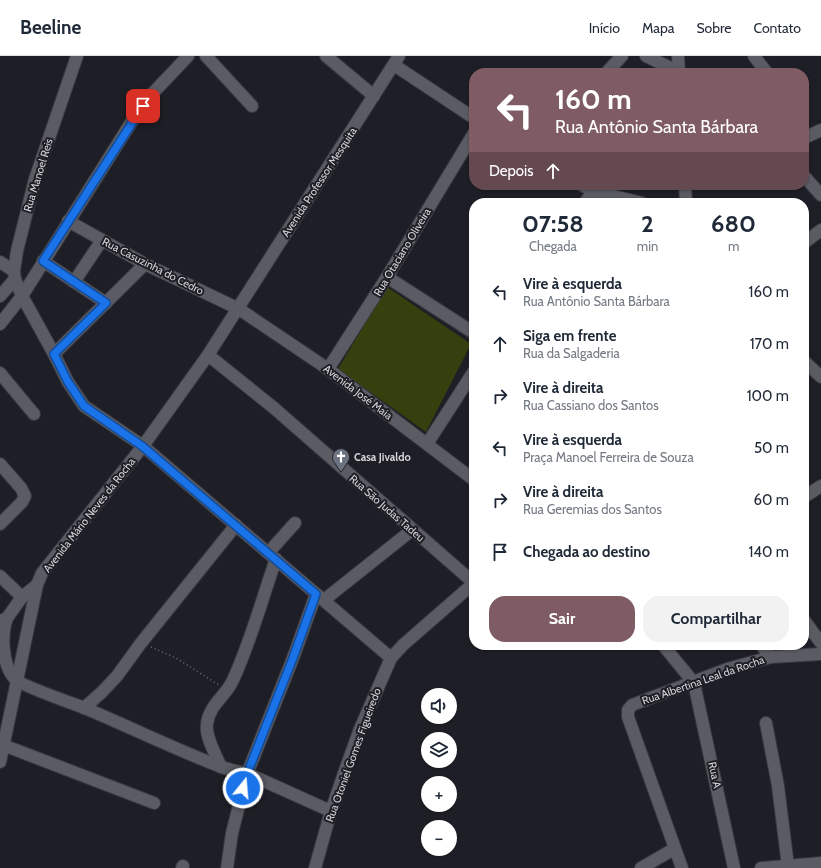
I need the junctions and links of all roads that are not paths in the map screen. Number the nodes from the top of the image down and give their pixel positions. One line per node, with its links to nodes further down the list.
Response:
1 (77, 56): 32 (street, Rua Manoel Reis)
2 (188, 56): 25 (street)
3 (206, 56): 15 (street)
4 (326, 56): 14 (street)
5 (622, 56): 10 (street)
6 (646, 56): 11 (street)
7 (678, 56): 12 (street)
8 (754, 56): 13 (street)
9 (396, 61): 14 (street, Avenida Professor Mesquita); 16 (street)
10 (611, 68)
11 (671, 68)
12 (679, 68)
13 (762, 68)
14 (374, 96): 38 (street, Avenida Professor Mesquita)
15 (252, 106)
16 (469, 114)
17 (821, 130): 18 (street)
18 (809, 136)
19 (469, 141): 33 (street, Rua Otaciano Oliveira)
20 (809, 182): 22 (street)
21 (593, 191): 23 (street); 24 (street)
22 (821, 196)
23 (588, 198)
24 (622, 198)
25 (68, 221): 28 (street, Rua Casuzinha do Cedro); 29 (street)
26 (821, 230): 27 (street)
27 (809, 239)
28 (102, 240): 31 (street, Rua Casuzinha do Cedro); 34 (street)
29 (43, 261): 34 (street); 36 (street)
30 (0, 262): 32 (street)
31 (145, 264): 37 (street); 38 (street, Rua Casuzinha do Cedro)
32 (14, 275): 35 (street); 36 (street, Rua Manoel Reis)
33 (387, 278): 40 (street); 44 (street, Rua Otaciano Oliveira)
34 (74, 282): 37 (street)
35 (0, 296)
36 (22, 296): 39 (street); 41 (street, Rua Manoel Reis)
37 (106, 303): 41 (street)
38 (239, 309): 42 (street, Avenida Mário Neves da Rocha); 44 (street, Avenida José Maia)
39 (0, 324)
40 (469, 330)
41 (54, 354): 50 (street, Rua Manoel Reis)
42 (208, 355): 50 (street, Avenida Mário Neves da Rocha); 58 (street, Rua São Judas Tadeu)
43 (809, 366): 46 (street)
44 (328, 369): 49 (street, Avenida José Maia)
45 (0, 373): 48 (street)
46 (821, 378)
47 (469, 379): 49 (street)
48 (34, 414)
49 (427, 444): 52 (street, Avenida José Maia)
50 (142, 446): 57 (street, Rua Manoel Reis); 62 (street, Avenida Mário Neves da Rocha)
51 (0, 464): 56 (street)
52 (469, 476)
53 (821, 486): 54 (street)
54 (809, 493)
55 (295, 523): 59 (street)
56 (0, 524)
57 (236, 525): 59 (street, Rua Manoel Reis); 76 (street)
58 (412, 530): 61 (street, Rua São Judas Tadeu); 64 (street)
59 (272, 556): 64 (street, Rua Manoel Reis); 80 (street)
60 (0, 576): 65 (street)
61 (469, 579)
62 (36, 585): 65 (street); 74 (street)
63 (469, 587): 73 (street, Rua Otoniel Gomes Figueiredo)
64 (320, 597): 73 (street, Rua Manoel Reis); 81 (street)
65 (22, 598): 66 (street)
66 (3, 620): 74 (street)
67 (809, 627): 68 (street)
68 (821, 643)
69 (667, 650): 75 (street)
70 (765, 650): 72 (street)
71 (821, 654): 72 (street, Rua Albertina Leal da Rocha)
72 (770, 657): 75 (street, Rua Albertina Leal da Rocha)
73 (391, 658): 83 (street, Rua Otoniel Gomes Figueiredo)
74 (16, 680): 76 (street); 78 (street)
75 (694, 683): 84 (street, Rua Albertina Leal da Rocha); 91 (street, Rua A)
76 (84, 708): 80 (street)
77 (766, 723): 86 (street)
78 (4, 745): 79 (street); 82 (street)
79 (0, 762)
80 (221, 767): 81 (street)
81 (247, 774): 83 (street); 87 (street)
82 (154, 804)
83 (331, 810): 88 (street, Rua Otoniel Gomes Figueiredo)
84 (674, 849): 89 (street); 90 (street)
85 (821, 863): 86 (street)
86 (788, 866): 92 (street)
87 (227, 868)
88 (315, 868)
89 (641, 868)
90 (682, 868)
91 (734, 868)
92 (761, 868)

